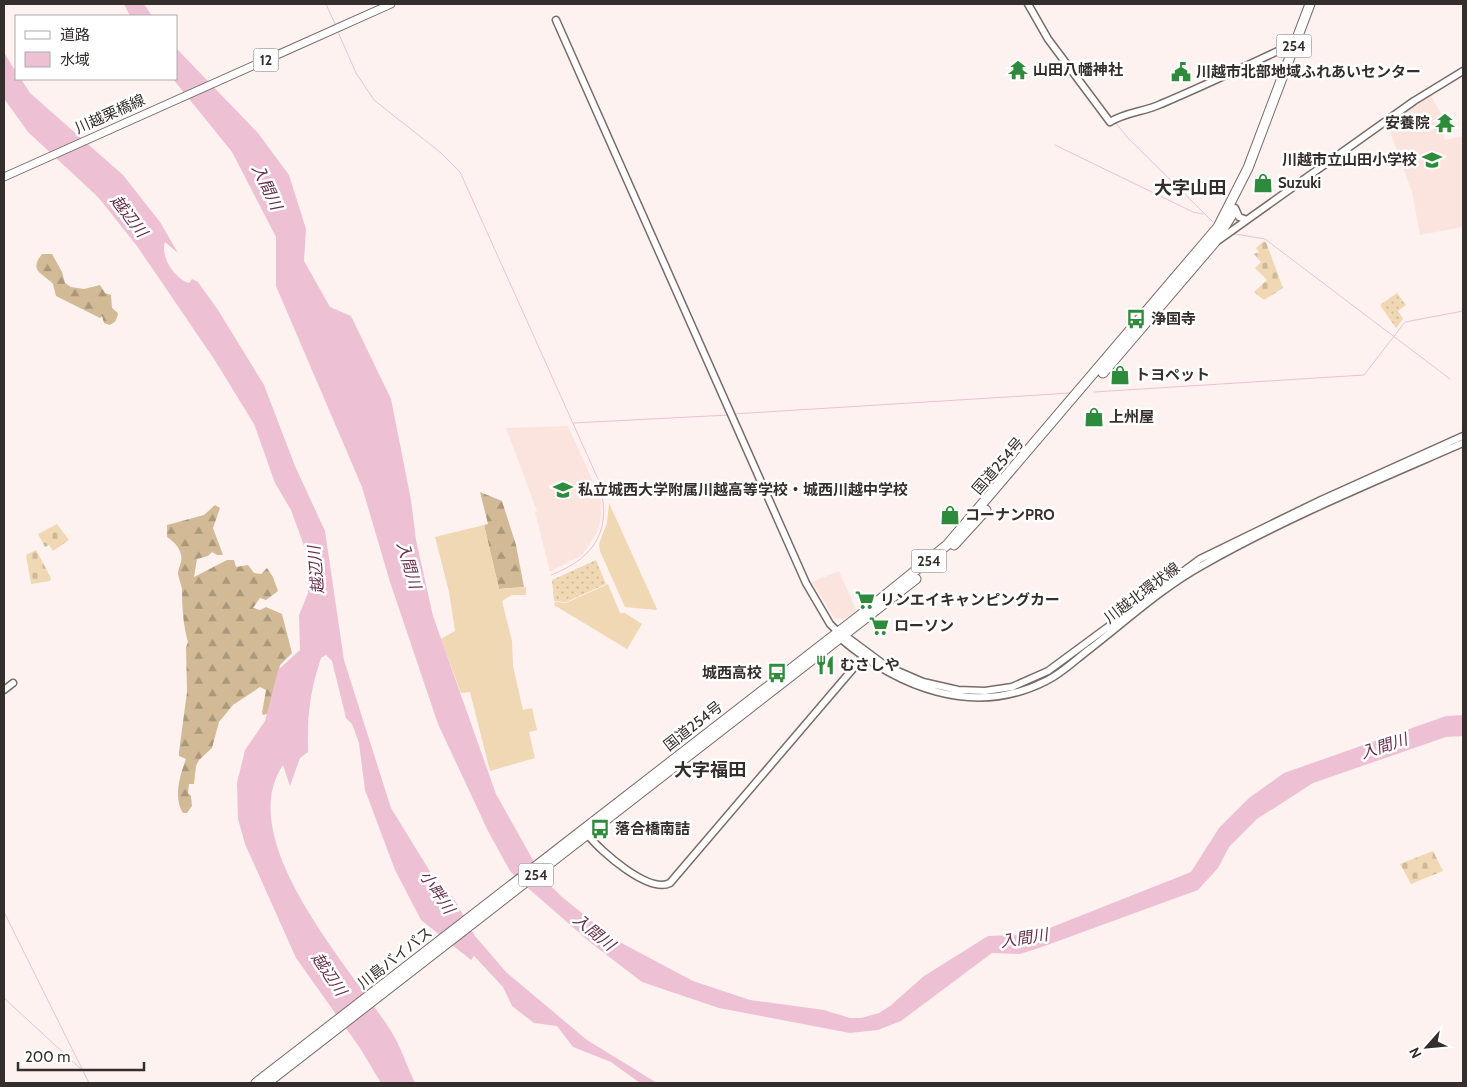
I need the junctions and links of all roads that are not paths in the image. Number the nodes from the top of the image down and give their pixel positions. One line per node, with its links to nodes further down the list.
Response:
1 (391, 4): 8 (main road, 川越栗橋線 / 12)
2 (1028, 4): 6 (street)
3 (1310, 4): 6 (highway, 254)
4 (1314, 4): 9 (highway, 254)
5 (556, 20): 15 (street)
6 (1295, 43): 11 (highway, 254)
7 (1463, 71): 10 (street)
8 (4, 177)
9 (1235, 208): 10 (street); 11 (highway, 254)
10 (1247, 220): 11 (street); 12 (street)
11 (1222, 226): 12 (highway, 254); 15 (highway, 国道254号 / 254)
12 (1215, 242): 15 (highway, 国道254号 / 254)
13 (1463, 436): 15 (street, 川越北環状線)
14 (1463, 443): 16 (street, 川越北環状線)
15 (842, 635): 16 (street, 川越北環状線); 19 (highway, 国道254号 / 254)
16 (863, 657): 19 (street)
17 (13, 683): 18 (street)
18 (4, 690)
19 (584, 835): 20 (highway, 国道254号 / 254)
20 (484, 911): 21 (highway, 川島バイパス / 254)
21 (301, 1053): 22 (highway, 川島バイパス / 254); 23 (highway, 川島バイパス / 254)
22 (256, 1083)
23 (267, 1083)

